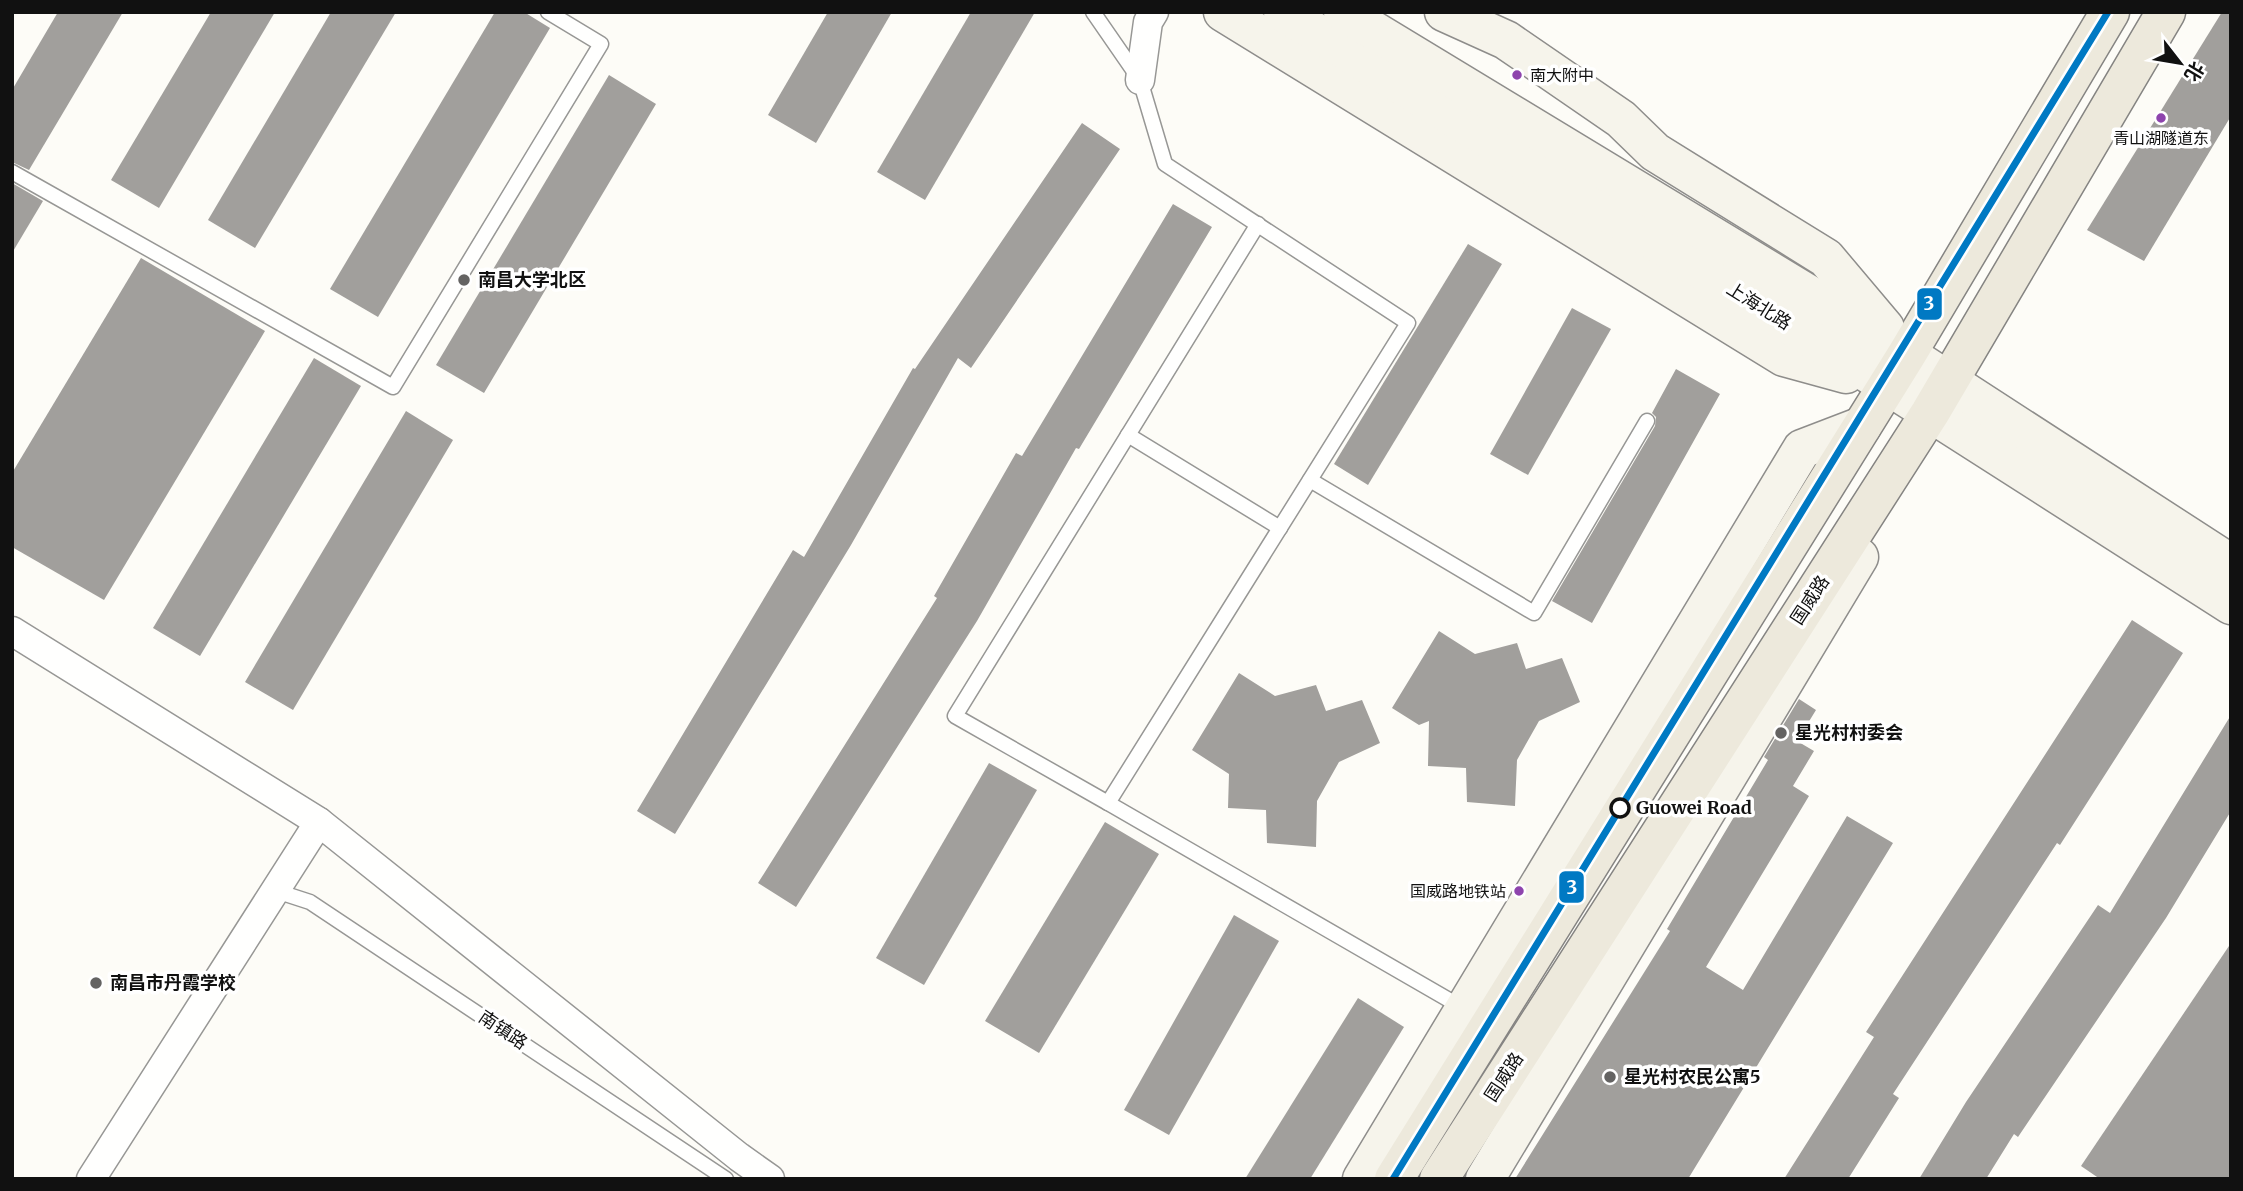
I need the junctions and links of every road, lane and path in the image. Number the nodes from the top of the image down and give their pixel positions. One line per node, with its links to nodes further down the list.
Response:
1 (548, 12): 11 (lane)
2 (1094, 12): 10 (lane)
3 (1154, 12): 10 (street)
4 (1223, 12): 13 (main road)
5 (1283, 12): 13 (main road, 上海北路)
6 (1343, 12): 13 (main road, 上海北路)
7 (1444, 12): 13 (main road)
8 (2110, 12): 13 (main road)
9 (2166, 12): 14 (main road, 国威路)
10 (1140, 80): 12 (lane)
11 (12, 172)
12 (1258, 224): 17 (lane); 19 (lane)
13 (1897, 369): 14 (main road, 上海北路); 15 (main road, 上海北路); 27 (main road)
14 (1950, 380): 15 (main road, 国威路); 21 (main road, 上海北路)
15 (1930, 413): 18 (main road, 国威路); 22 (main road, 上海北路)
16 (1647, 421): 19 (lane)
17 (1128, 435): 20 (lane); 24 (lane)
18 (1904, 453): 33 (main road, 国威路); 34 (main road)
19 (1310, 480): 20 (lane)
20 (1280, 528): 24 (lane)
21 (2231, 564)
22 (2231, 605)
23 (12, 631): 25 (street)
24 (1108, 803): 27 (lane)
25 (319, 822): 26 (street); 30 (street)
26 (273, 890): 28 (street); 29 (lane, 南镇路)
27 (1477, 1016): 31 (main road); 32 (main road)
28 (91, 1179)
29 (726, 1179)
30 (770, 1179)
31 (1362, 1179)
32 (1394, 1179)
33 (1439, 1179)
34 (1485, 1179)

